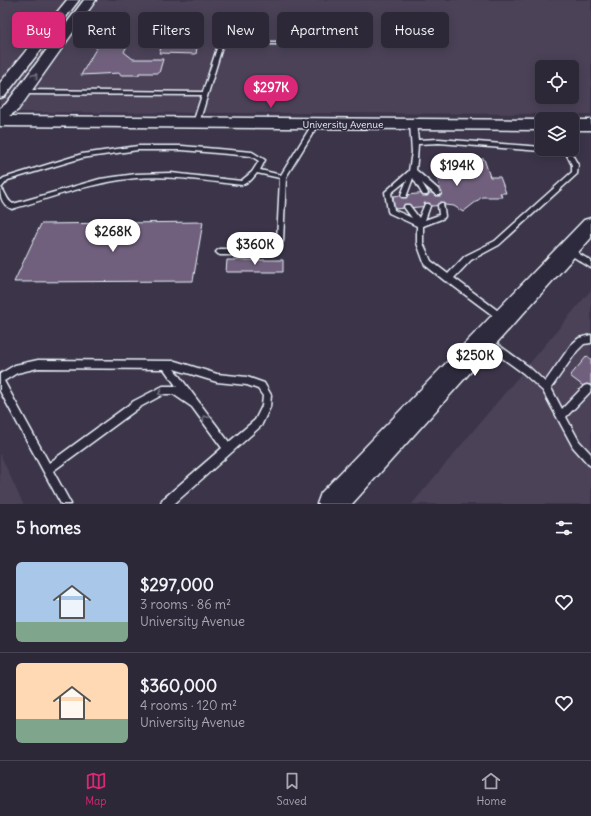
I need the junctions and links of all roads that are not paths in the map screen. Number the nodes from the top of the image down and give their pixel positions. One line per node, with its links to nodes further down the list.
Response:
1 (73, 0): 5 (street)
2 (90, 0): 4 (street, one-way to 2)
3 (277, 43): 6 (lane)
4 (24, 92): 6 (lane); 7 (street)
5 (0, 93)
6 (205, 94): 9 (lane)
7 (0, 115)
8 (0, 121): 9 (street, University Avenue)
9 (196, 123): 10 (street, University Avenue)
10 (316, 123): 11 (street, University Avenue); 20 (lane)
11 (413, 124): 12 (street, University Avenue); 15 (lane)
12 (535, 125)
13 (579, 125): 14 (street)
14 (591, 125)
15 (416, 142): 16 (lane); 19 (lane)
16 (535, 148)
17 (571, 156): 34 (lane)
18 (257, 171): 20 (lane); 21 (lane); 23 (lane)
19 (413, 171): 22 (lane); 24 (lane); 25 (lane); 29 (lane)
20 (283, 176): 32 (lane)
21 (0, 186)
22 (438, 193)
23 (1, 194)
24 (424, 194)
25 (404, 195)
26 (441, 205): 29 (lane)
27 (427, 206): 29 (lane)
28 (408, 207): 29 (lane)
29 (420, 225): 34 (lane)
30 (591, 225): 31 (street)
31 (568, 250): 33 (lane); 35 (street)
32 (220, 252)
33 (591, 265)
34 (448, 279): 35 (lane)
35 (503, 320): 37 (street)
36 (591, 339): 40 (lane)
37 (484, 340): 40 (lane); 49 (street)
38 (166, 364): 39 (lane); 42 (lane); 44 (lane)
39 (0, 380): 46 (lane)
40 (546, 388): 43 (lane)
41 (587, 389): 43 (lane)
42 (195, 404): 44 (lane, one-way to 42); 46 (lane, one-way to 46)
43 (561, 416): 45 (lane)
44 (229, 449): 48 (lane)
45 (591, 461)
46 (48, 469): 47 (lane)
47 (66, 504)
48 (166, 504)
49 (332, 504)

